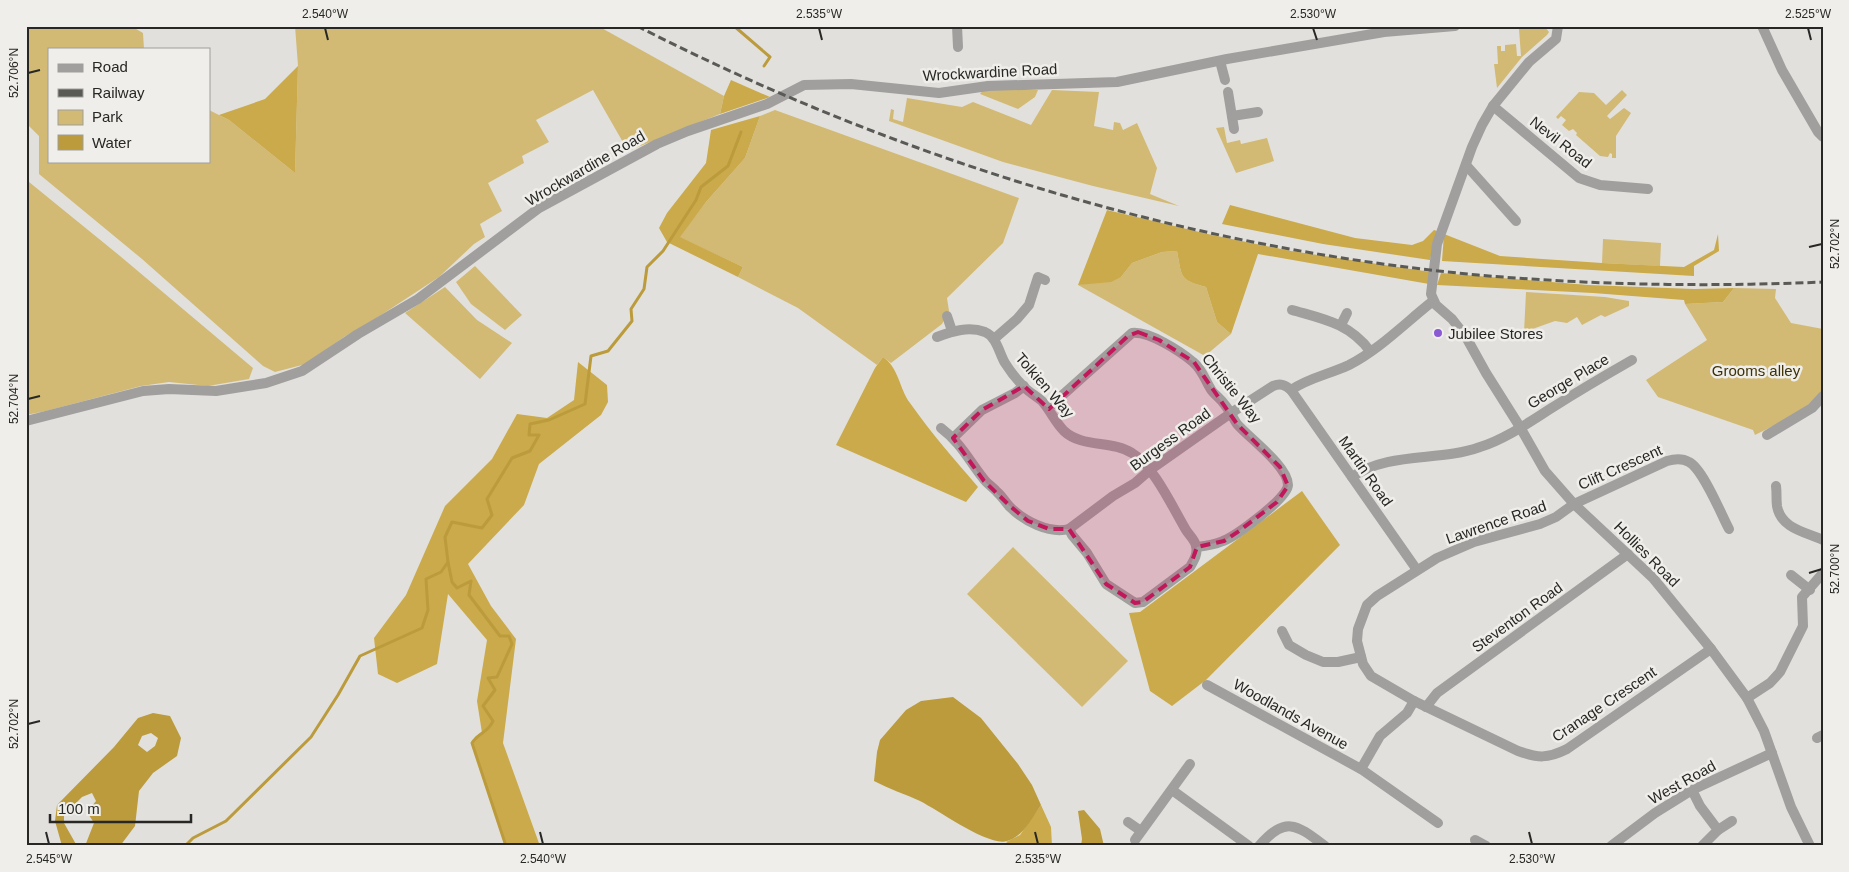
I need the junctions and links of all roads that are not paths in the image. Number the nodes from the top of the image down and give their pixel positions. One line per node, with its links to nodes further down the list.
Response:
1 (957, 26): 5 (street)
2 (1455, 26): 6 (street, Wrockwardine Road)
3 (1558, 26): 9 (street)
4 (1762, 26): 13 (street)
5 (958, 47)
6 (1220, 61): 7 (street); 33 (street, Wrockwardine Road)
7 (1225, 80)
8 (1228, 92): 11 (street)
9 (1493, 106): 14 (street); 15 (street, Nevil Road)
10 (1258, 112): 11 (street)
11 (1232, 116): 12 (street)
12 (1234, 129)
13 (1823, 137)
14 (1466, 165): 16 (street); 18 (street)
15 (1648, 189)
16 (1516, 221)
17 (1045, 280): 25 (street)
18 (1433, 301): 26 (street); 35 (street, Hollies Road)
19 (1292, 310): 22 (street)
20 (1347, 313): 22 (street)
21 (947, 316): 23 (street)
22 (1341, 325): 26 (street)
23 (952, 331): 24 (street); 25 (street)
24 (937, 337)
25 (994, 339): 28 (street, Tolkien Way)
26 (1370, 351): 29 (street)
27 (1632, 360): 35 (street, George Place)
28 (1024, 386): 31 (street, Tolkien Way); 37 (street)
29 (1291, 390): 32 (street, Burgess Road); 39 (street, Martin Road)
30 (1823, 396): 36 (street)
31 (1048, 408): 32 (street, Christie Way); 38 (street, Tolkien Way)
32 (1231, 413): 38 (street, Burgess Road); 45 (street, Christie Way)
33 (26, 421)
34 (941, 428): 37 (street)
35 (1520, 428): 39 (street, George Place); 41 (street, Hollies Road)
36 (1767, 435)
37 (954, 438): 42 (street)
38 (1150, 470): 42 (street, Burgess Road); 45 (street, Tolkien Way)
39 (1352, 477): 47 (street, Martin Road)
40 (1776, 486): 44 (street)
41 (1574, 504): 43 (street, Clift Crescent); 46 (street, Hollies Road); 47 (street, Lawrence Road)
42 (1069, 529): 45 (street)
43 (1729, 529)
44 (1823, 539)
45 (1197, 546)
46 (1628, 554): 52 (street, Hollies Road); 57 (street, Steventon Road)
47 (1416, 570): 53 (street, Lawrence Road)
48 (1823, 573): 50 (street)
49 (1791, 575): 50 (street)
50 (1810, 590): 55 (street)
51 (1282, 630): 53 (street)
52 (1711, 649): 55 (street, Hollies Road); 57 (street, Cranage Crescent)
53 (1361, 657): 56 (street, Lawrence Road)
54 (1206, 685): 60 (street, Woodlands Avenue)
55 (1747, 698): 58 (street, Hollies Road)
56 (1414, 701): 57 (street, Lawrence Road); 60 (street)
57 (1426, 707)
58 (1772, 753): 62 (street, West Road); 74 (street, Hollies Road)
59 (1190, 764): 61 (street)
60 (1360, 769): 65 (street, Woodlands Avenue)
61 (1172, 790): 64 (street); 68 (street)
62 (1692, 790): 66 (street); 72 (street, West Road)
63 (1732, 821): 66 (street)
64 (1128, 822)
65 (1438, 823)
66 (1718, 830): 73 (street)
67 (1475, 840): 71 (street)
68 (1249, 846)
69 (1259, 846): 70 (street)
70 (1325, 846)
71 (1486, 846)
72 (1611, 846)
73 (1702, 846)
74 (1810, 846)

